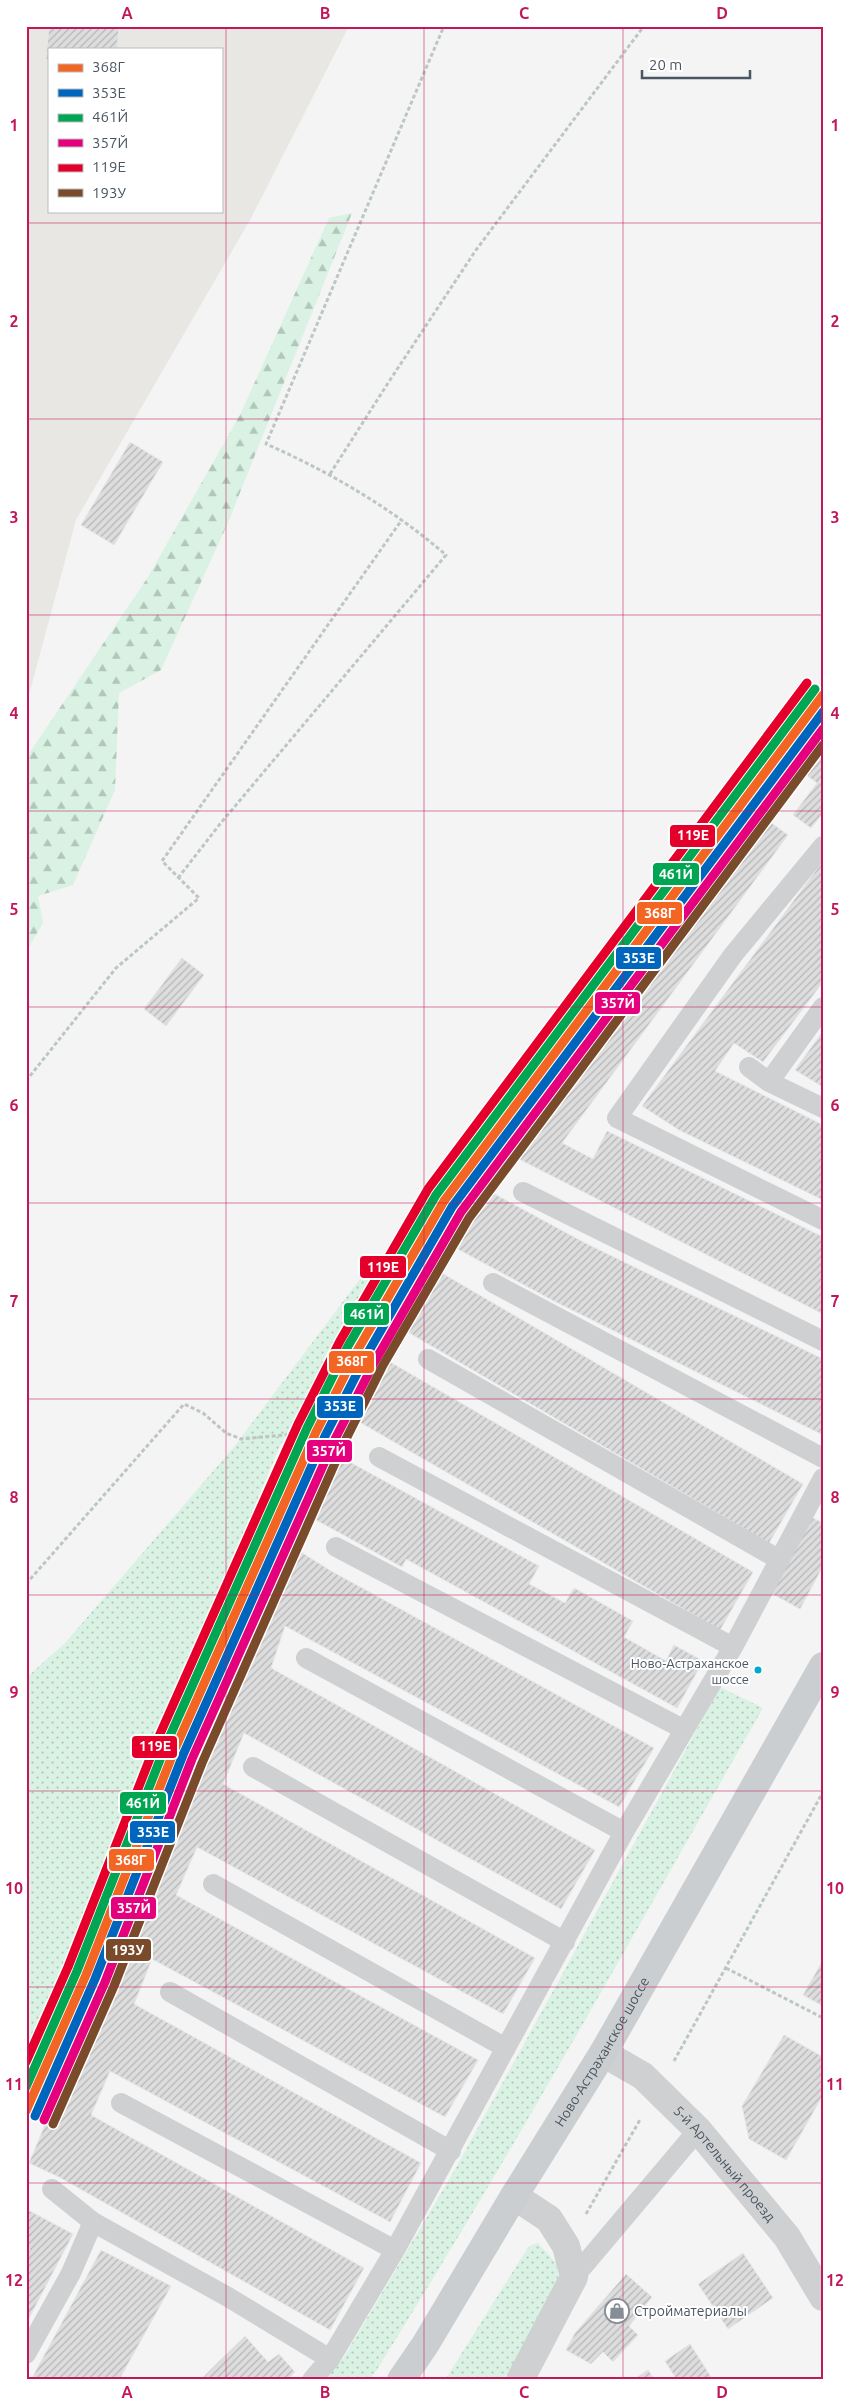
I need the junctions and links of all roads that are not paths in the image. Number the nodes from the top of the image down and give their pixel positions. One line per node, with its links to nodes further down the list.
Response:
1 (823, 846): 7 (lane)
2 (823, 1007): 4 (lane)
3 (749, 1066): 4 (lane)
4 (769, 1082): 5 (lane)
5 (823, 1108)
6 (523, 1192): 9 (lane)
7 (823, 1220)
8 (492, 1283): 12 (lane)
9 (823, 1341)
10 (428, 1359): 15 (lane)
11 (379, 1457): 16 (lane)
12 (823, 1458)
13 (823, 1478): 15 (lane)
14 (336, 1547): 19 (lane)
15 (780, 1560): 16 (lane)
16 (733, 1647): 19 (lane)
17 (306, 1658): 21 (lane)
18 (823, 1666): 26 (main road, Ново-Астраханское шоссе)
19 (683, 1729): 21 (lane)
20 (253, 1767): 23 (lane)
21 (624, 1832): 23 (lane)
22 (213, 1884): 25 (lane)
23 (566, 1942): 25 (lane)
24 (170, 1992): 29 (lane)
25 (506, 2048): 29 (lane)
26 (603, 2053): 28 (street, 5-й Артельный проезд); 31 (main road, Ново-Астраханское шоссе)
27 (121, 2104): 33 (lane)
28 (698, 2130): 34 (lane); 35 (street, 5-й Артельный проезд)
29 (451, 2151): 33 (lane)
30 (52, 2189): 32 (lane)
31 (514, 2196): 34 (street); 39 (main road, Ново-Астраханское шоссе)
32 (93, 2222): 36 (lane); 37 (lane)
33 (395, 2250): 37 (lane)
34 (574, 2277): 40 (street)
35 (823, 2297)
36 (26, 2354)
37 (330, 2359): 38 (lane)
38 (312, 2380)
39 (401, 2380)
40 (520, 2380)

